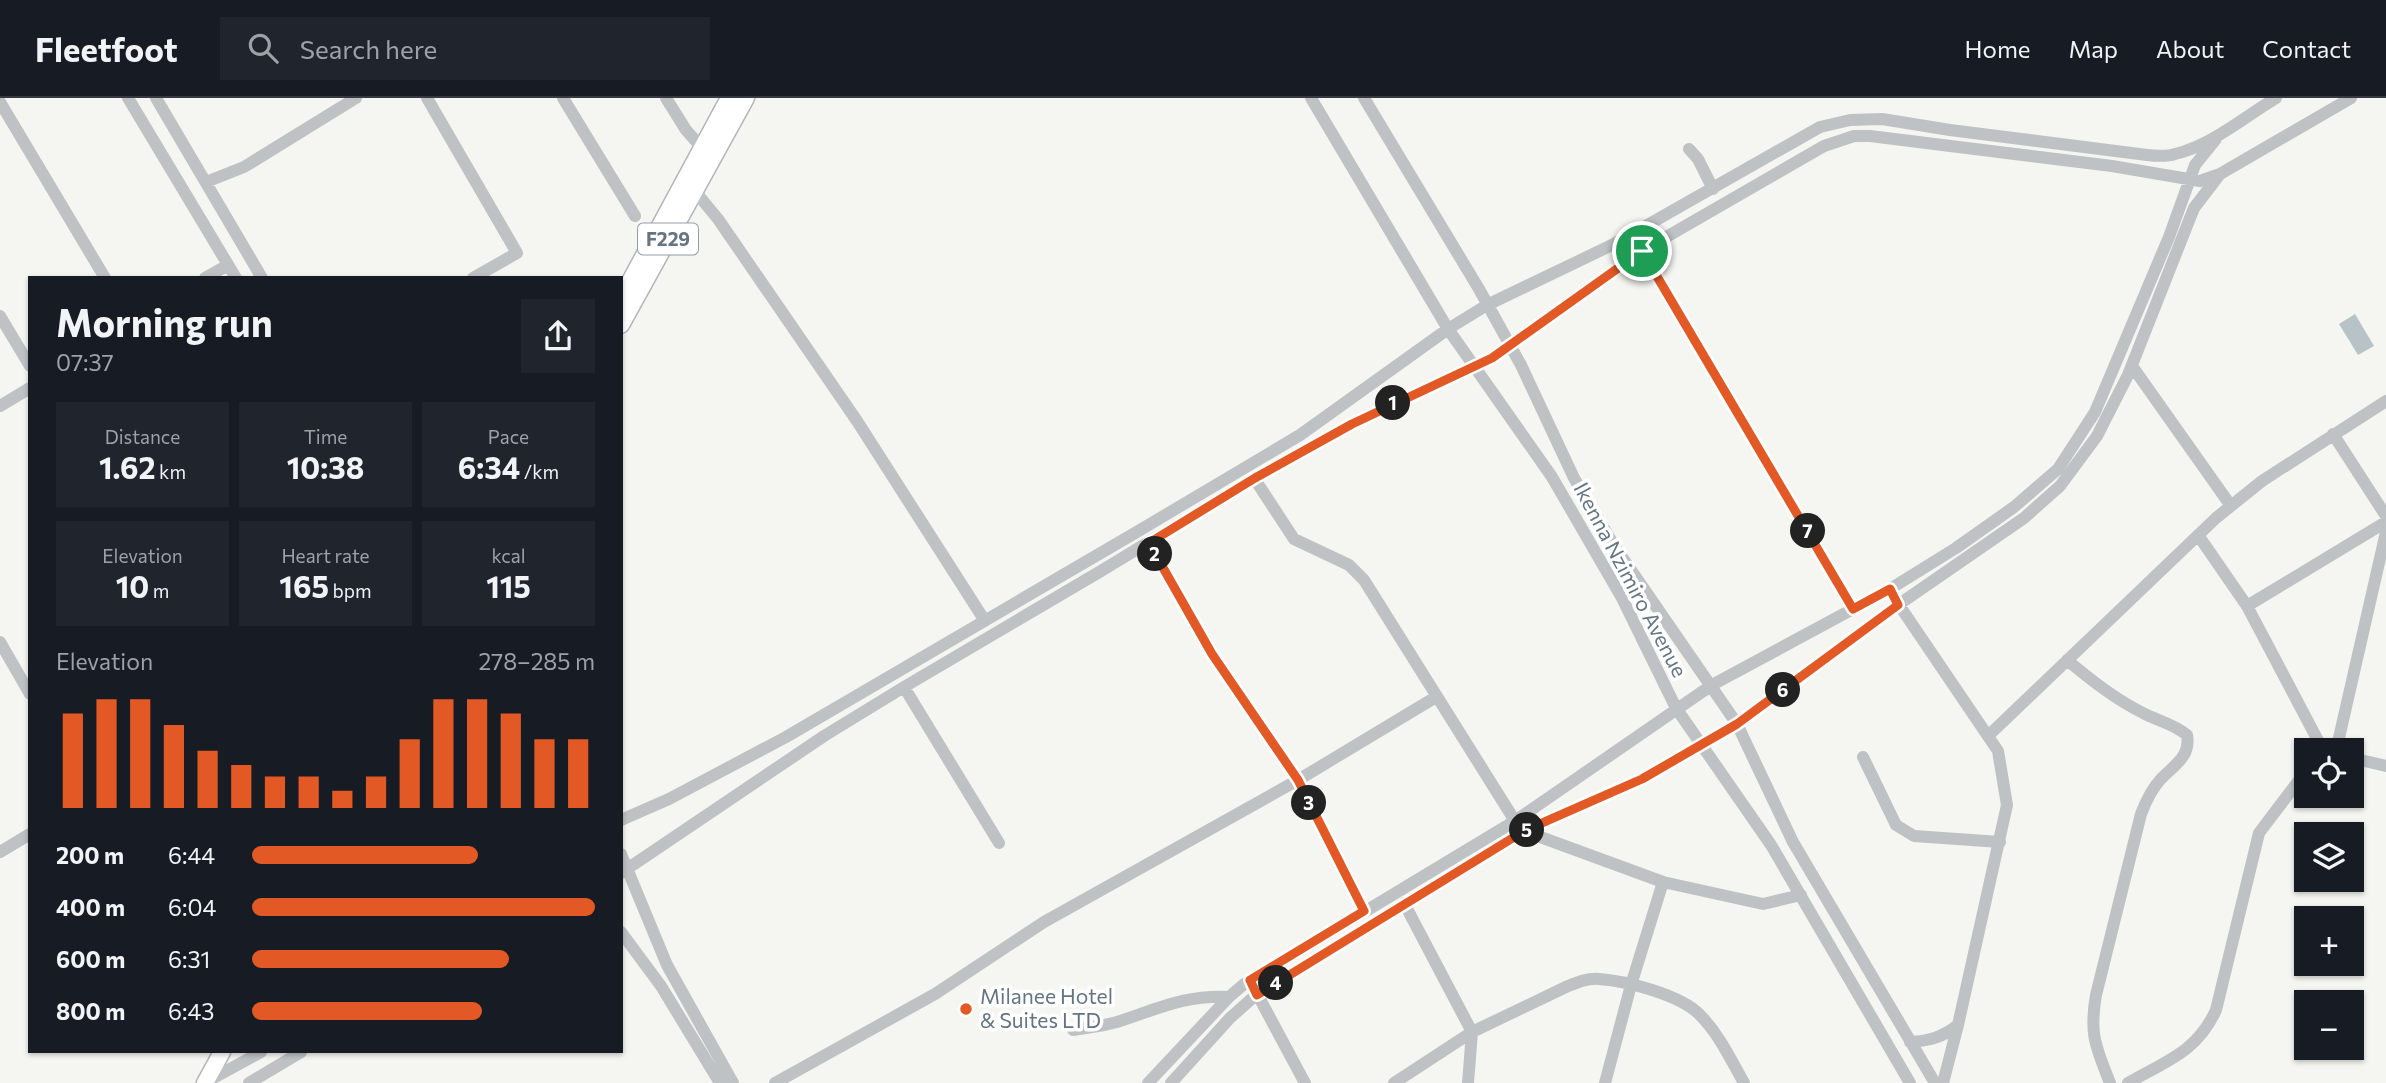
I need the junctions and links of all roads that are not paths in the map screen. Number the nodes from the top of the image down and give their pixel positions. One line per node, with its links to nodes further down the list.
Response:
1 (128, 98): 26 (street)
2 (356, 98): 21 (street)
3 (427, 98): 31 (street)
4 (563, 98): 24 (street)
5 (666, 98): 17 (street)
6 (729, 98): 17 (main road, F229)
7 (746, 98): 23 (main road, F229)
8 (1311, 98): 36 (street, Ikenna Nzimiro Avenue)
9 (1364, 98): 33 (street, Ikenna Nzimiro Avenue)
10 (2276, 98): 15 (street)
11 (2351, 98): 19 (street)
12 (158, 99): 21 (street)
13 (0, 102): 27 (street)
14 (1836, 124): 15 (street); 16 (street); 22 (street)
15 (2221, 133): 20 (street)
16 (1839, 139): 20 (street); 25 (street)
17 (703, 149): 32 (main road, F229)
18 (1689, 149): 22 (street)
19 (2220, 174): 20 (street); 39 (street)
20 (2189, 180): 52 (street)
21 (206, 182): 30 (street)
22 (1713, 189): 33 (street)
23 (694, 190): 35 (main road, F229); 56 (street)
24 (635, 216)
25 (1642, 251): 37 (street); 55 (street)
26 (229, 265): 28 (street); 29 (street)
27 (104, 276)
28 (209, 276)
29 (235, 276)
30 (261, 276)
31 (477, 276)
32 (623, 294)
33 (1488, 305): 36 (street); 37 (street, Ikenna Nzimiro Avenue)
34 (0, 316): 38 (street)
35 (623, 321)
36 (1448, 329): 40 (street, Ikenna Nzimiro Avenue); 56 (street)
37 (1511, 345): 40 (street); 59 (street, Ikenna Nzimiro Avenue)
38 (28, 363)
39 (2132, 366): 46 (street); 53 (street)
40 (1473, 368): 45 (street); 63 (street, Ikenna Nzimiro Avenue)
41 (28, 389): 43 (street)
42 (2386, 401): 44 (street)
43 (0, 406)
44 (2333, 434): 46 (street); 47 (street)
45 (1255, 478): 51 (street); 62 (street)
46 (2231, 506): 50 (street)
47 (2386, 516)
48 (2386, 522): 54 (street)
49 (2386, 533): 67 (street)
50 (2197, 535): 54 (street); 58 (street)
51 (1149, 543): 60 (street); 72 (street)
52 (1890, 589): 53 (street); 55 (street)
53 (1898, 605): 64 (street); 65 (street)
54 (2247, 606): 66 (street)
55 (1853, 609): 59 (street)
56 (985, 621): 74 (street)
57 (0, 642): 61 (street)
58 (2067, 660): 65 (street); 114 (street)
59 (1712, 685): 63 (street); 64 (street, Ikenna Nzimiro Avenue)
60 (904, 687): 79 (street); 81 (street)
61 (28, 691)
62 (1436, 697): 72 (street); 75 (street)
63 (1676, 708): 68 (street, Ikenna Nzimiro Avenue); 75 (street)
64 (1737, 724): 68 (street); 94 (street, Ikenna Nzimiro Avenue)
65 (1988, 736): 78 (street)
66 (2316, 738)
67 (2339, 738)
68 (1700, 746): 76 (street); 83 (street, Ikenna Nzimiro Avenue)
69 (1863, 757): 78 (street)
70 (2364, 761): 71 (street)
71 (2386, 766)
72 (1298, 780): 85 (street); 103 (street)
73 (2294, 787): 115 (street)
74 (623, 819)
75 (1515, 821): 85 (street)
76 (1524, 831): 82 (street); 84 (street)
77 (28, 835): 80 (street)
78 (2000, 842): 91 (street)
79 (999, 843)
80 (0, 852)
81 (625, 871): 102 (street)
82 (1663, 882): 83 (street); 88 (street)
83 (1801, 895): 111 (street, Ikenna Nzimiro Avenue)
84 (1404, 903): 89 (street); 93 (street)
85 (1364, 911): 87 (street)
86 (623, 935): 99 (street)
87 (1250, 980): 89 (street); 90 (street)
88 (1631, 985): 93 (street); 109 (street); 110 (street)
89 (1257, 995): 105 (street); 106 (street)
90 (1228, 997): 92 (street); 104 (street)
91 (1958, 1025): 94 (street); 113 (street)
92 (1073, 1030)
93 (1472, 1032): 107 (street); 108 (street)
94 (1910, 1042): 112 (street, Ikenna Nzimiro Avenue)
95 (210, 1053): 100 (main road)
96 (221, 1053): 100 (main road)
97 (259, 1053): 100 (street)
98 (298, 1053): 101 (street)
99 (715, 1081)
100 (201, 1083)
101 (249, 1083)
102 (733, 1083)
103 (775, 1083)
104 (1148, 1083)
105 (1171, 1083)
106 (1305, 1083)
107 (1394, 1083)
108 (1468, 1083)
109 (1605, 1083)
110 (1744, 1083)
111 (1910, 1083)
112 (1935, 1083)
113 (1943, 1083)
114 (2110, 1083)
115 (2129, 1083)

